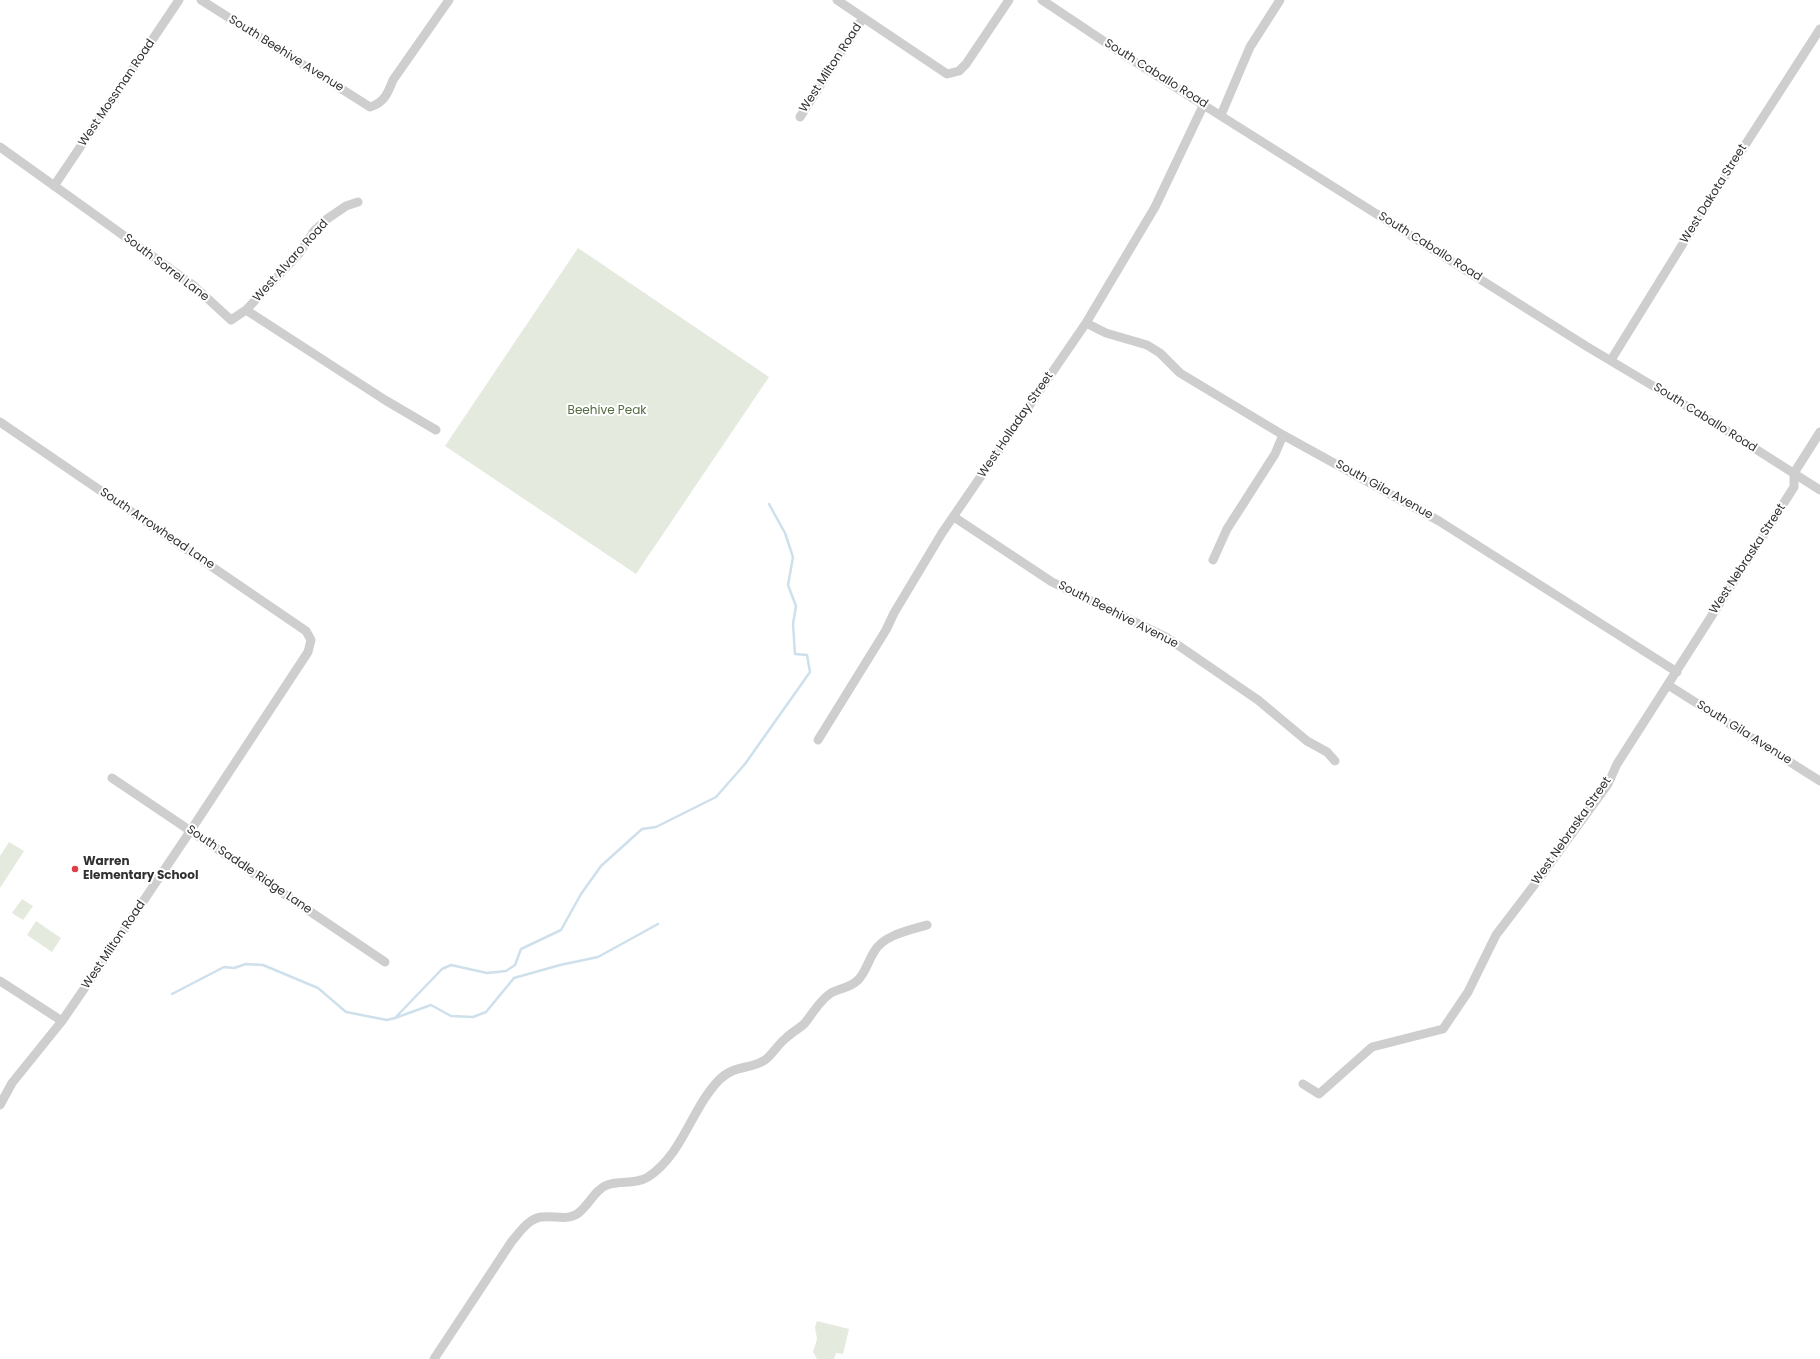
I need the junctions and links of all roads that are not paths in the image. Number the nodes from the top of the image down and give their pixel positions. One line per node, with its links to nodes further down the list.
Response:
1 (179, 0): 14 (street, West Mossman Road)
2 (201, 0): 3 (street, South Beehive Avenue)
3 (449, 0)
4 (837, 0): 8 (street)
5 (1009, 0): 8 (street)
6 (1042, 0): 10 (street, South Caballo Road)
7 (1280, 0): 11 (street)
8 (863, 18): 12 (street, West Milton Road)
9 (1820, 29): 18 (street, West Dakota Street)
10 (1204, 104): 11 (street, South Caballo Road); 17 (street, West Holladay Street)
11 (1221, 115): 18 (street, South Caballo Road)
12 (800, 117)
13 (0, 147): 14 (street, South Sorrel Lane)
14 (54, 186): 16 (street, South Sorrel Lane)
15 (358, 202): 16 (street, West Alvaro Road)
16 (246, 310): 20 (street)
17 (1086, 323): 22 (street, South Gila Avenue); 25 (street, West Holladay Street)
18 (1611, 360): 23 (street, South Caballo Road)
19 (0, 422): 27 (street, South Arrowhead Lane)
20 (436, 430)
21 (1820, 432): 23 (street, West Nebraska Street)
22 (1283, 435): 26 (street); 28 (street, South Gila Avenue)
23 (1794, 473): 24 (street, South Caballo Road); 28 (street, West Nebraska Street)
24 (1820, 490)
25 (954, 517): 30 (street, West Holladay Street); 31 (street, South Beehive Avenue)
26 (1213, 560)
27 (311, 640): 34 (street, West Milton Road)
28 (1677, 672): 29 (street, West Nebraska Street)
29 (1668, 685): 33 (street, South Gila Avenue); 39 (street, West Nebraska Street)
30 (818, 740)
31 (1336, 761)
32 (112, 778): 34 (street, South Saddle Ridge Lane)
33 (1820, 781)
34 (191, 830): 36 (street, South Saddle Ridge Lane); 38 (street, West Milton Road)
35 (927, 925): 41 (street)
36 (385, 962)
37 (0, 981): 38 (street)
38 (62, 1021): 40 (street, West Milton Road)
39 (1304, 1084)
40 (0, 1105)
41 (434, 1359)

